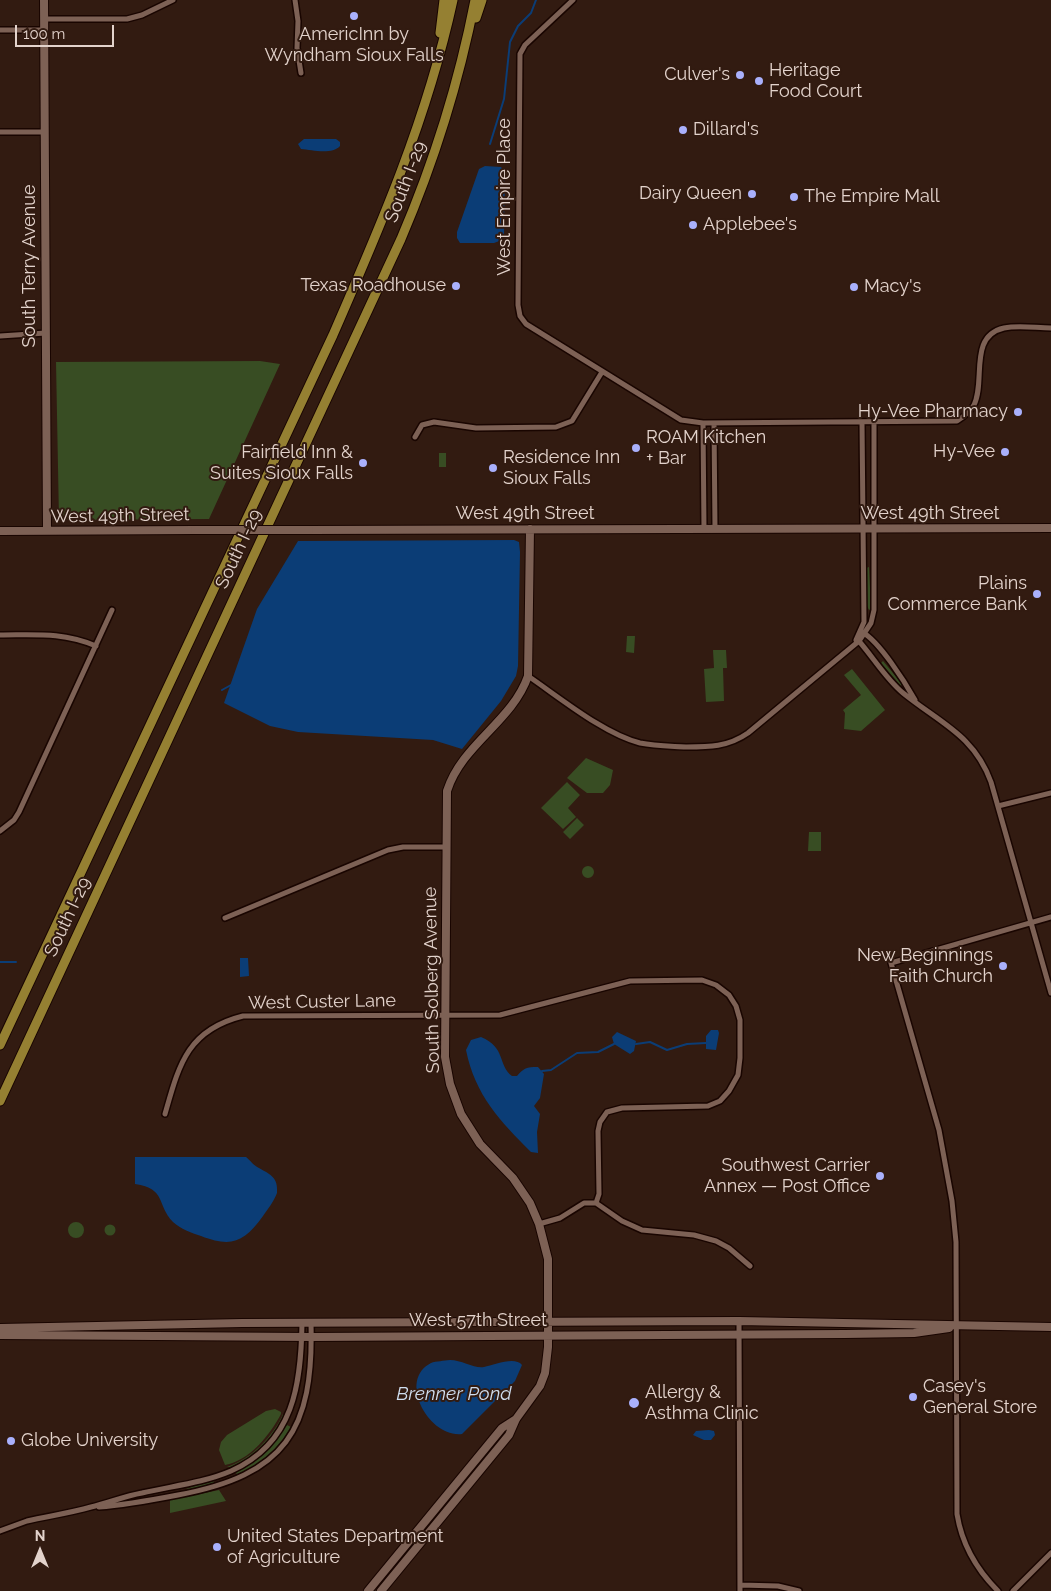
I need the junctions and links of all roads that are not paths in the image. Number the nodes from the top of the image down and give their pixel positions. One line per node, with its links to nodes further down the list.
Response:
1 (44, 0): 9 (main road, South Terry Avenue)
2 (174, 0): 9 (street)
3 (295, 0): 12 (street)
4 (444, 0): 13 (highway)
5 (453, 0): 13 (highway, South I-29)
6 (475, 0): 14 (highway, South I-29)
7 (482, 0): 14 (highway)
8 (573, 0): 20 (street, West Empire Place)
9 (44, 20): 11 (main road, South Terry Avenue)
10 (0, 30): 11 (street)
11 (44, 30): 16 (main road, South Terry Avenue)
12 (301, 73)
13 (433, 80): 50 (highway, South I-29)
14 (452, 97): 51 (highway, South I-29)
15 (0, 132): 16 (street)
16 (45, 132): 18 (main road, South Terry Avenue)
17 (1051, 328): 22 (street, West Empire Place)
18 (46, 333): 19 (street); 33 (main road, South Terry Avenue)
19 (0, 336)
20 (602, 372): 23 (street, West Empire Place); 25 (street)
21 (862, 422): 22 (street, West Empire Place); 24 (street, West Empire Place); 30 (street)
22 (874, 422): 31 (street)
23 (703, 423): 24 (street, West Empire Place); 28 (street)
24 (714, 423): 29 (street)
25 (415, 437)
26 (1051, 528): 31 (main road, West 49th Street)
27 (530, 529): 28 (main road, West 49th Street); 33 (main road, West 49th Street, bridge); 39 (main road, South Solberg Avenue)
28 (704, 529): 29 (main road, West 49th Street)
29 (715, 529): 30 (main road, West 49th Street)
30 (862, 529): 31 (main road, West 49th Street); 35 (street)
31 (873, 529): 35 (street)
32 (0, 531): 33 (main road, West 49th Street)
33 (47, 531)
34 (112, 610): 38 (street)
35 (864, 632): 37 (street); 40 (street)
36 (0, 635): 38 (street)
37 (858, 640): 39 (street); 40 (street)
38 (96, 646): 43 (street)
39 (528, 676): 44 (main road, South Solberg Avenue)
40 (916, 702): 42 (street)
41 (1051, 793): 42 (street)
42 (998, 806): 47 (street)
43 (0, 831)
44 (445, 847): 46 (street); 49 (main road, South Solberg Avenue)
45 (1051, 916): 47 (street)
46 (225, 918)
47 (1031, 922): 48 (street); 60 (street)
48 (1051, 993)
49 (445, 1015): 52 (street, West Custer Lane); 53 (street, West Custer Lane); 54 (main road, South Solberg Avenue)
50 (0, 1045)
51 (0, 1101)
52 (165, 1114)
53 (596, 1203): 54 (street); 55 (street)
54 (539, 1224): 57 (main road, South Solberg Avenue)
55 (750, 1266)
56 (739, 1321): 57 (main road, West 57th Street); 60 (main road, West 57th Street); 63 (street)
57 (548, 1322): 59 (main road, West 57th Street); 65 (main road, South Solberg Avenue)
58 (302, 1323): 59 (main road, West 57th Street); 62 (main road, West 57th Street); 66 (street)
59 (311, 1323): 67 (street)
60 (956, 1327): 61 (main road, West 57th Street); 63 (main road, West 57th Street); 76 (street)
61 (1051, 1327)
62 (0, 1328)
63 (739, 1334): 65 (main road, West 57th Street); 72 (street)
64 (0, 1335): 66 (main road, West 57th Street)
65 (548, 1336): 67 (main road, West 57th Street); 68 (main road, South Solberg Avenue)
66 (302, 1337): 67 (main road, West 57th Street); 69 (street)
67 (311, 1337): 69 (street)
68 (516, 1419): 73 (main road, South Solberg Avenue); 74 (main road, South Solberg Avenue)
69 (91, 1507): 70 (street)
70 (0, 1531)
71 (1051, 1553): 77 (street)
72 (740, 1588): 75 (street)
73 (368, 1591)
74 (381, 1591)
75 (799, 1591)
76 (998, 1591)
77 (1012, 1591)

